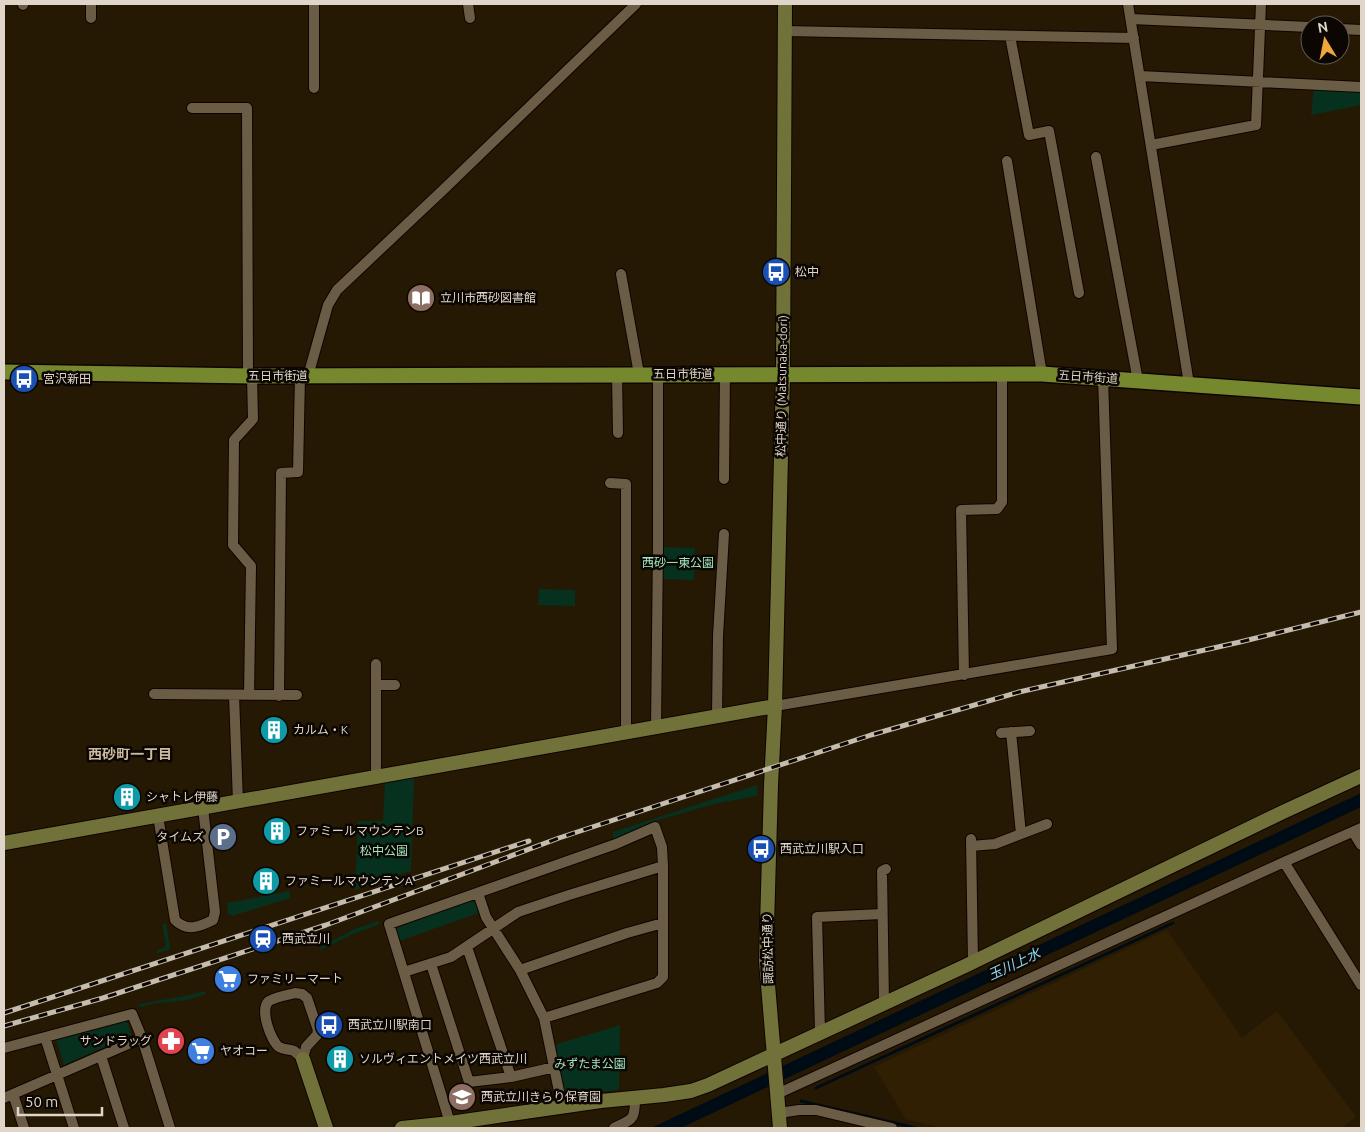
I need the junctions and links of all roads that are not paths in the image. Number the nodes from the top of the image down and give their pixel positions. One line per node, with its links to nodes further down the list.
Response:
1 (91, 4): 8 (street)
2 (314, 4): 19 (street)
3 (468, 4): 9 (street)
4 (636, 4): 35 (street)
5 (785, 4): 13 (street, 松中通り (Matsunaka-dori))
6 (1128, 4): 10 (street)
7 (1261, 4): 11 (street)
8 (91, 18)
9 (470, 18)
10 (1131, 19): 11 (street); 15 (street)
11 (1260, 25): 12 (street); 17 (street)
12 (1300, 27)
13 (785, 31): 14 (street); 31 (street, 松中通り (Matsunaka-dori))
14 (1010, 36): 15 (street); 25 (street)
15 (1134, 38): 16 (street)
16 (1140, 76): 17 (street); 21 (street)
17 (1258, 82): 18 (street); 21 (street)
18 (1361, 87)
19 (314, 88)
20 (192, 108): 34 (street)
21 (1151, 145): 38 (street)
22 (1096, 156): 37 (street)
23 (1007, 161): 33 (street)
24 (621, 274): 28 (street)
25 (1079, 292)
26 (4, 372): 34 (main road, 五日市街道)
27 (617, 374): 28 (main road, 五日市街道); 35 (main road, 五日市街道); 40 (street)
28 (639, 374): 29 (main road, 五日市街道)
29 (658, 374): 30 (main road, 五日市街道); 55 (street)
30 (725, 374): 31 (main road, 五日市街道); 41 (street)
31 (783, 374): 32 (main road, 五日市街道); 53 (street, 松中通り (Matsunaka-dori))
32 (1002, 374): 33 (main road, 五日市街道); 45 (street)
33 (1042, 374): 36 (main road, 五日市街道)
34 (250, 376): 35 (main road, 五日市街道); 50 (street)
35 (304, 376): 52 (street)
36 (1103, 378): 37 (main road, 五日市街道); 45 (street)
37 (1138, 381): 38 (main road, 五日市街道)
38 (1189, 384): 39 (main road, 五日市街道)
39 (1361, 397)
40 (618, 433)
41 (724, 479)
42 (610, 483): 58 (street)
43 (724, 534): 54 (street)
44 (376, 664): 46 (street)
45 (964, 675): 53 (street)
46 (376, 685): 47 (street); 61 (street)
47 (395, 685)
48 (154, 694): 49 (street)
49 (234, 695): 50 (street); 63 (street)
50 (249, 695): 52 (street)
51 (297, 695): 52 (street)
52 (279, 696)
53 (775, 706): 54 (street); 60 (street, 松中通り (Matsunaka-dori))
54 (717, 715): 55 (street)
55 (656, 727): 58 (street)
56 (1030, 731): 57 (street)
57 (1011, 732): 59 (street); 68 (street)
58 (626, 733): 61 (street)
59 (1000, 733)
60 (772, 768): 92 (street, 諏訪松中通り)
61 (376, 776): 63 (street)
62 (1361, 776): 79 (street)
63 (238, 802): 64 (street)
64 (203, 808): 65 (street); 65 (street)
65 (158, 816): 69 (street)
66 (1047, 824): 68 (street)
67 (1357, 830): 70 (street); 71 (street)
68 (1021, 834): 79 (street)
69 (4, 842)
70 (1361, 845)
71 (1284, 862): 83 (street); 96 (street)
72 (663, 866): 74 (street); 76 (street); 77 (street)
73 (886, 869): 75 (street)
74 (478, 893): 77 (street); 82 (street)
75 (882, 914): 84 (street); 86 (street)
76 (663, 923): 81 (street); 85 (street)
77 (493, 929): 78 (street); 81 (street)
78 (467, 946): 80 (street); 95 (street)
79 (973, 962): 84 (street)
80 (431, 964): 82 (street); 95 (street)
81 (520, 970): 85 (street)
82 (404, 972): 101 (street)
83 (1361, 985)
84 (884, 1003): 86 (street)
85 (544, 1018): 93 (street)
86 (820, 1032): 92 (street)
87 (45, 1037): 88 (street); 89 (street); 94 (street)
88 (142, 1038): 91 (street); 105 (street)
89 (4, 1048)
90 (301, 1053): 90 (street); 106 (street)
91 (101, 1056): 94 (street); 104 (street)
92 (774, 1061): 96 (street, 諏訪松中通り); 98 (street)
93 (555, 1067): 95 (street); 99 (street)
94 (57, 1074): 97 (street); 103 (street)
95 (511, 1076)
96 (777, 1089): 100 (street, 諏訪松中通り)
97 (8, 1096): 102 (street)
98 (635, 1099): 99 (street); 108 (street)
99 (562, 1106): 101 (street)
100 (779, 1113): 109 (street, 諏訪松中通り); 110 (street)
101 (450, 1123): 107 (street)
102 (24, 1128)
103 (74, 1128)
104 (124, 1128)
105 (170, 1128)
106 (326, 1128)
107 (402, 1128)
108 (614, 1128)
109 (780, 1128)
110 (892, 1128)

